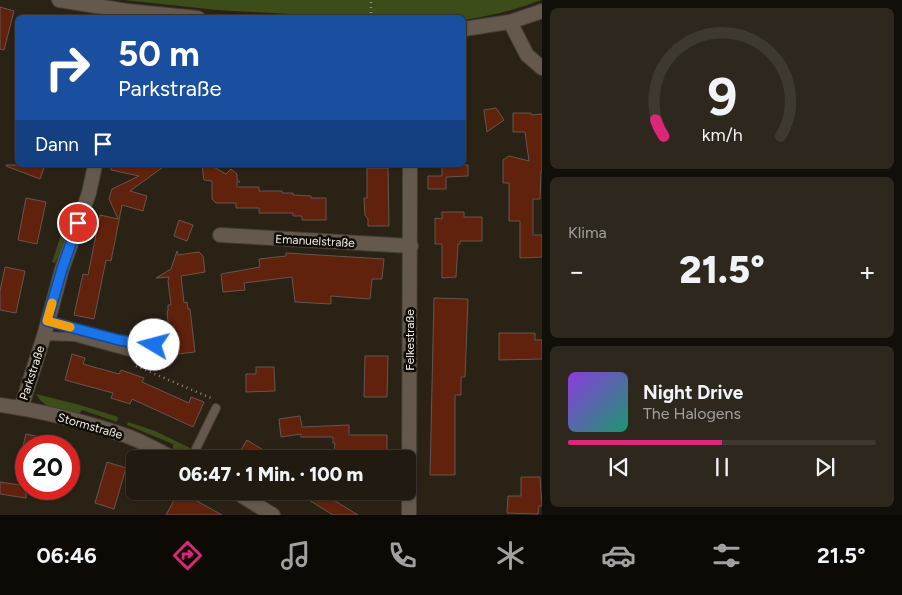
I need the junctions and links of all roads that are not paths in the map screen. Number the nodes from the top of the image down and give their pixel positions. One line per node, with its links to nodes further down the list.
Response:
1 (59, 0): 3 (street)
2 (542, 10): 5 (street)
3 (126, 14): 4 (street)
4 (144, 15)
5 (510, 22): 6 (street); 7 (street)
6 (466, 29)
7 (542, 68)
8 (95, 167): 12 (street, Parkstraße)
9 (410, 167): 11 (street, Felkestraße)
10 (220, 235): 11 (street, Emanuelstraße)
11 (411, 246): 23 (street, Felkestraße)
12 (47, 321): 13 (lane); 14 (street, Parkstraße)
13 (158, 325)
14 (44, 336): 15 (lane); 17 (street, Parkstraße)
15 (141, 355)
16 (0, 405): 17 (street, Stormstraße)
17 (21, 408): 19 (street, Stormstraße)
18 (216, 408): 20 (lane)
19 (156, 450)
20 (195, 450)
21 (249, 500): 22 (street)
22 (273, 515)
23 (409, 515)

